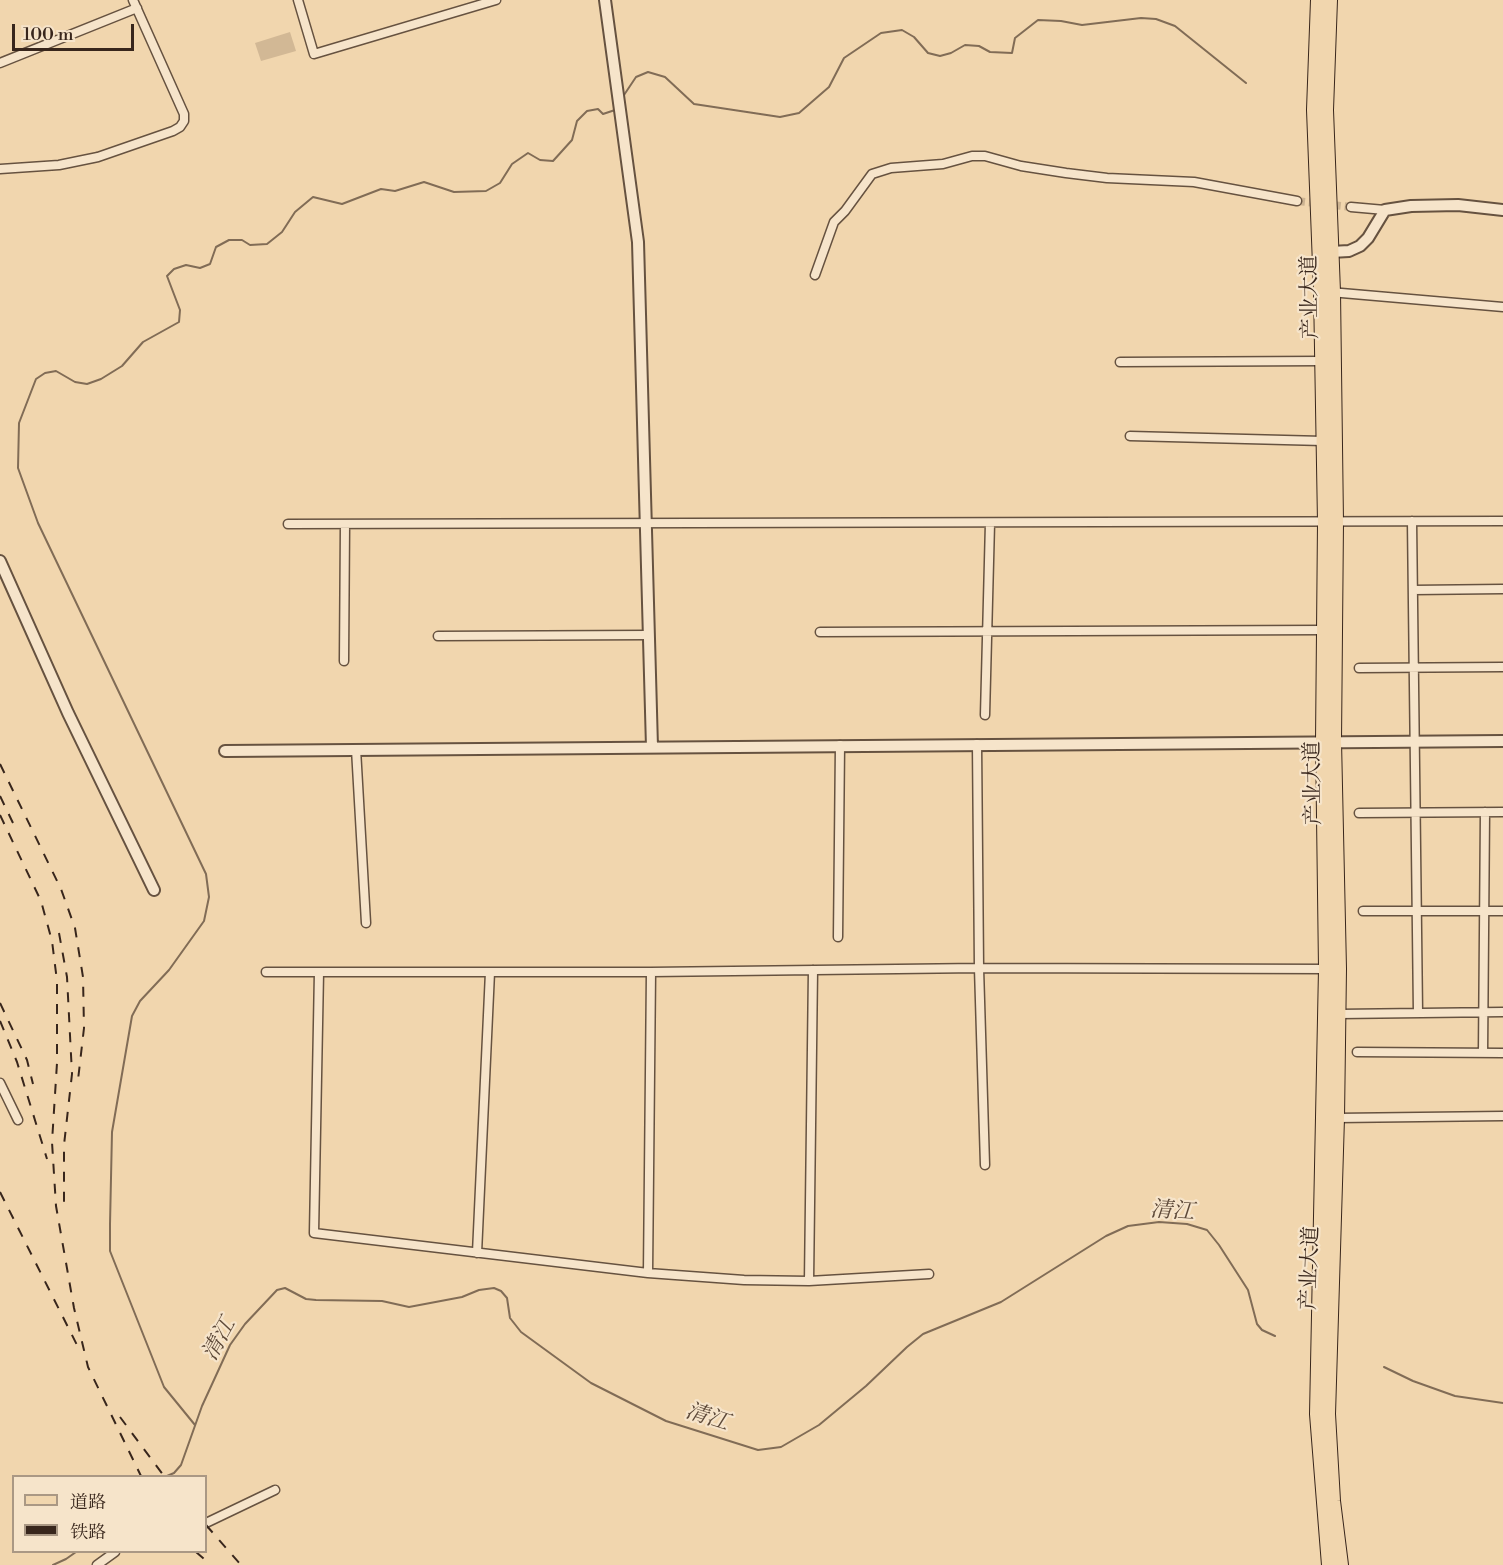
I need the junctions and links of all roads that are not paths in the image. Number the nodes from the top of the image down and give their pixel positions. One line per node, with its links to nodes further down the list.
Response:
1 (298, 0): 2 (street)
2 (496, 0)
3 (605, 0): 27 (street)
4 (1318, 0): 15 (main road, 产业大道)
5 (1330, 0): 13 (main road, 产业大道)
6 (135, 4): 7 (street); 8 (street)
7 (0, 63)
8 (0, 169)
9 (1297, 201): 14 (street)
10 (1351, 207): 11 (street)
11 (1385, 210): 12 (street); 13 (street)
12 (1503, 210)
13 (1331, 252): 15 (main road, 产业大道)
14 (815, 275)
15 (1327, 291): 16 (street); 17 (main road, 产业大道); 23 (main road, 产业大道)
16 (1503, 307)
17 (1322, 361): 18 (street); 20 (main road, 产业大道)
18 (1120, 362)
19 (1131, 436): 20 (street)
20 (1323, 441): 23 (main road, 产业大道)
21 (1412, 521): 22 (street); 23 (street); 30 (street)
22 (1503, 521)
23 (1330, 522): 24 (street); 31 (main road, 产业大道); 41 (main road, 产业大道)
24 (990, 523): 27 (street); 33 (street)
25 (288, 524): 26 (street)
26 (345, 524): 27 (street); 36 (street)
27 (646, 524): 34 (street)
28 (0, 561): 53 (street)
29 (1503, 589): 30 (street)
30 (1413, 590): 38 (street)
31 (1324, 630): 33 (street); 41 (main road, 产业大道)
32 (820, 632): 33 (street)
33 (987, 632): 40 (street)
34 (649, 635): 35 (street); 46 (street)
35 (438, 636)
36 (344, 661)
37 (1359, 668): 38 (street)
38 (1414, 668): 39 (street); 42 (street)
39 (1503, 668)
40 (985, 716)
41 (1329, 741): 42 (street); 44 (street); 61 (main road, 产业大道)
42 (1415, 741): 43 (street); 49 (street)
43 (1503, 741)
44 (977, 744): 45 (street); 60 (street)
45 (840, 745): 46 (street); 59 (street)
46 (652, 747): 47 (street)
47 (356, 749): 48 (street); 58 (street)
48 (225, 751)
49 (1415, 812): 50 (street); 52 (street); 55 (street)
50 (1485, 812): 51 (street); 56 (street)
51 (1503, 812)
52 (1359, 813)
53 (154, 890)
54 (1363, 911): 55 (street)
55 (1416, 911): 56 (street); 69 (street)
56 (1485, 911): 57 (street); 67 (street)
57 (1503, 911)
58 (366, 923)
59 (838, 937)
60 (979, 968): 61 (street); 62 (street); 78 (street)
61 (1332, 969): 70 (main road, 产业大道); 87 (main road, 产业大道)
62 (813, 970): 66 (street); 82 (street)
63 (266, 972): 64 (street)
64 (318, 972): 65 (street); 79 (street)
65 (490, 972): 66 (street); 79 (street)
66 (651, 972): 80 (street)
67 (1484, 1012): 68 (street); 69 (street); 72 (street)
68 (1503, 1012)
69 (1418, 1013): 70 (street)
70 (1338, 1014): 76 (main road, 产业大道)
71 (1357, 1052): 72 (street)
72 (1483, 1053): 73 (street)
73 (1503, 1053)
74 (0, 1083): 77 (street)
75 (1503, 1116): 76 (street)
76 (1337, 1118): 88 (main road, 产业大道)
77 (18, 1120)
78 (985, 1165)
79 (477, 1253): 80 (street)
80 (648, 1273): 82 (street)
81 (928, 1274): 82 (street)
82 (809, 1281)
83 (274, 1490): 84 (street)
84 (207, 1523)
85 (112, 1553): 86 (street)
86 (97, 1565)
87 (1329, 1565)
88 (1341, 1565)

